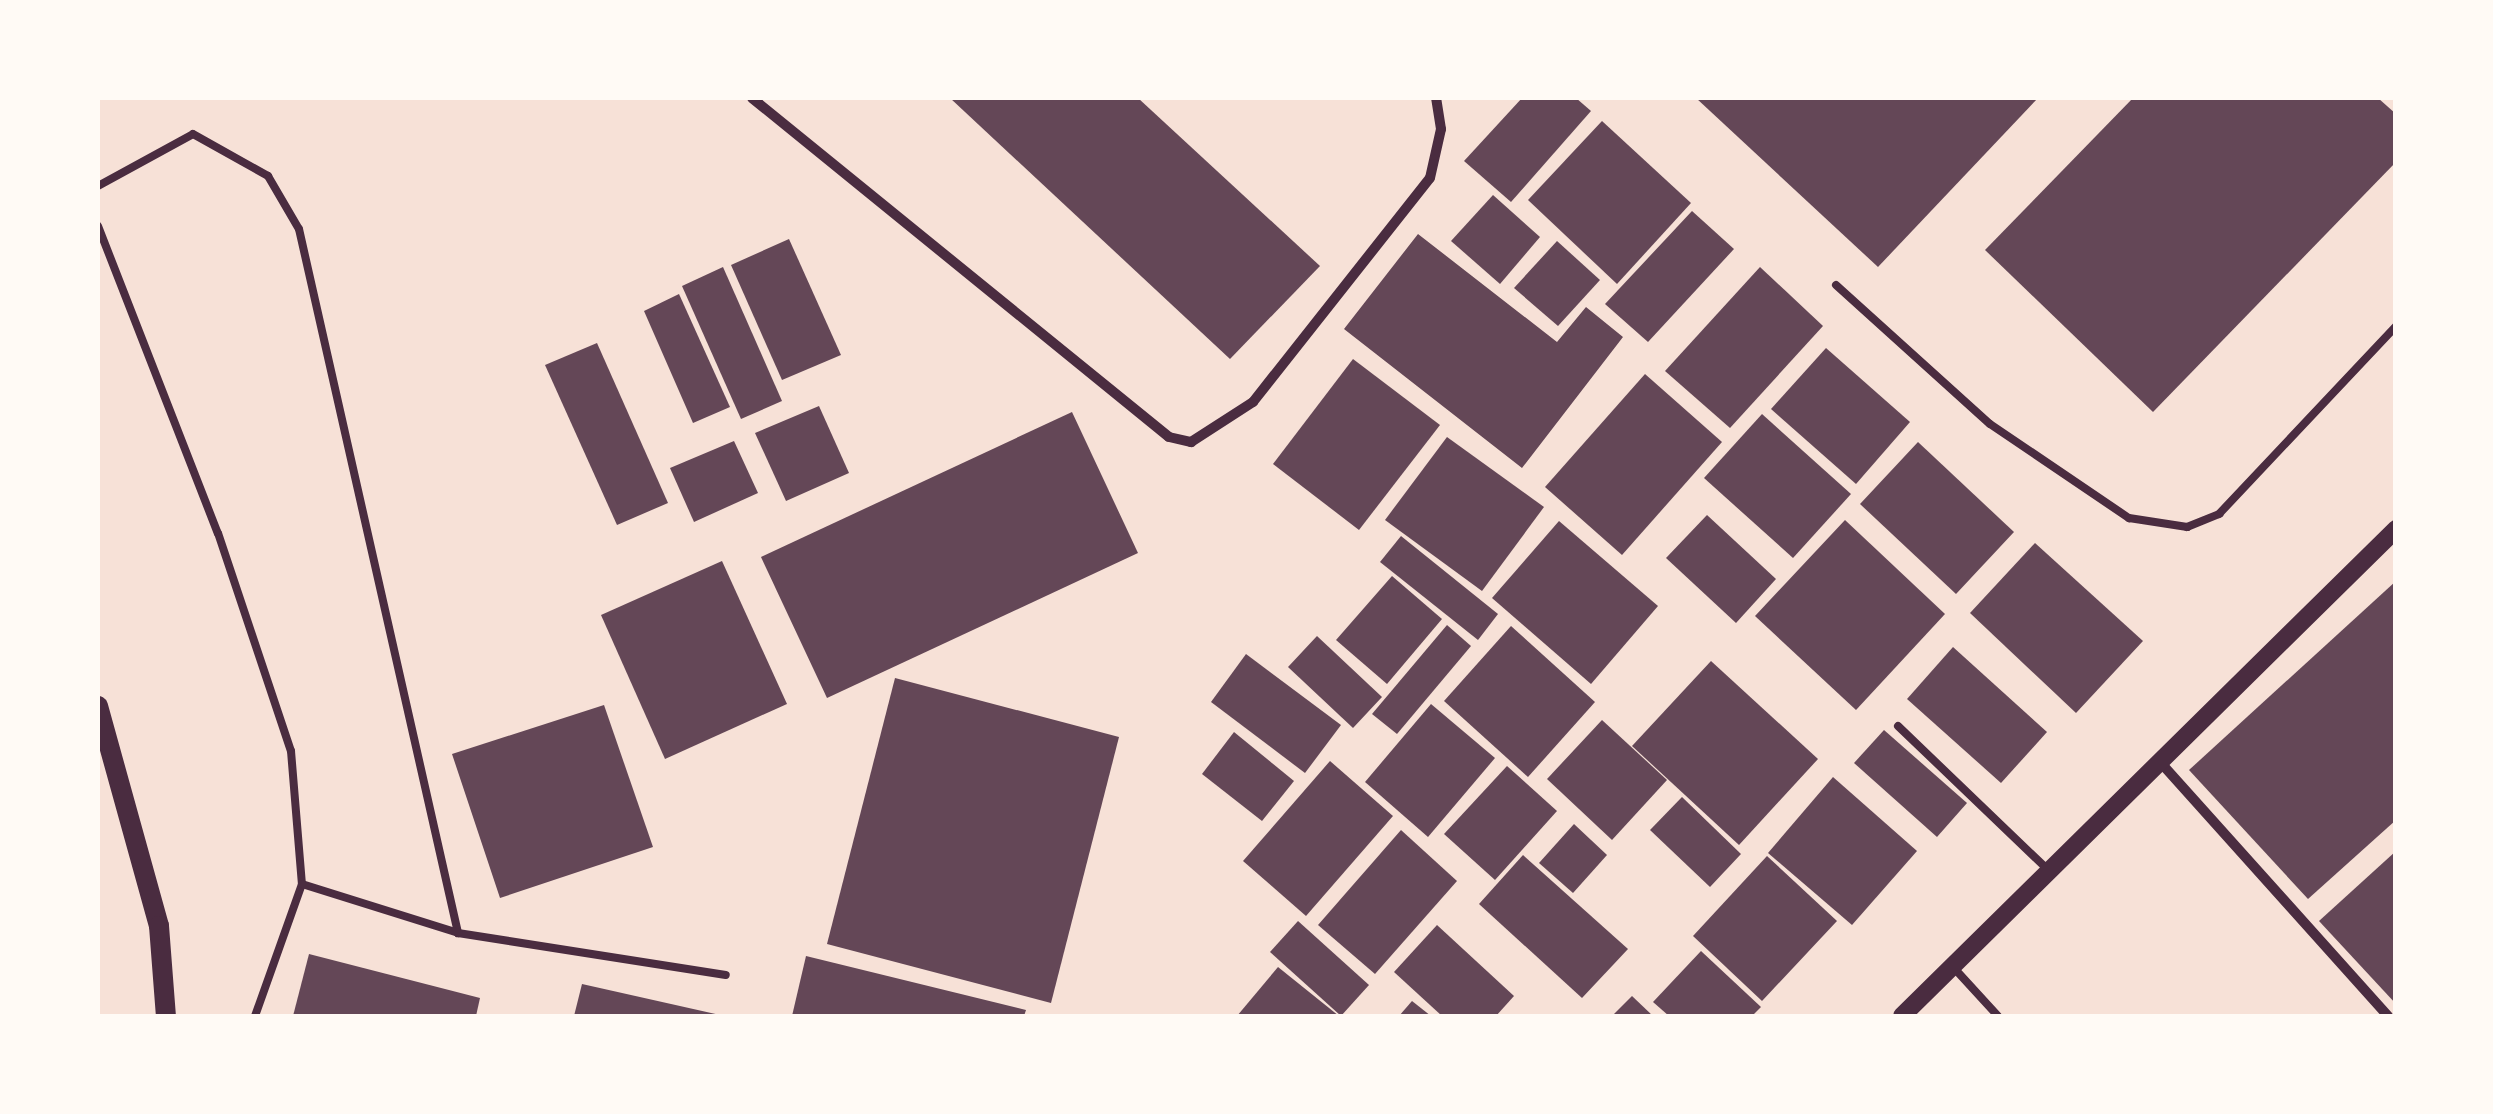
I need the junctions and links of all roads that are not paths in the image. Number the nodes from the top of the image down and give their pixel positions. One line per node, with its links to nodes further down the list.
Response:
1 (752, 98): 2 (street)
2 (1436, 98)
3 (98, 186): 13 (lane)
4 (98, 226): 12 (lane)
5 (1836, 285): 6 (lane)
6 (2396, 326)
7 (2396, 530): 10 (street)
8 (98, 706): 16 (main road)
9 (1898, 726): 11 (lane)
10 (2161, 763): 11 (street); 20 (street)
11 (2051, 874): 14 (street)
12 (302, 884): 13 (lane); 17 (lane)
13 (458, 933): 15 (lane)
14 (1954, 968): 18 (street); 19 (lane)
15 (726, 975)
16 (166, 1016)
17 (255, 1016)
18 (1902, 1016)
19 (1998, 1016)
20 (2388, 1016)

